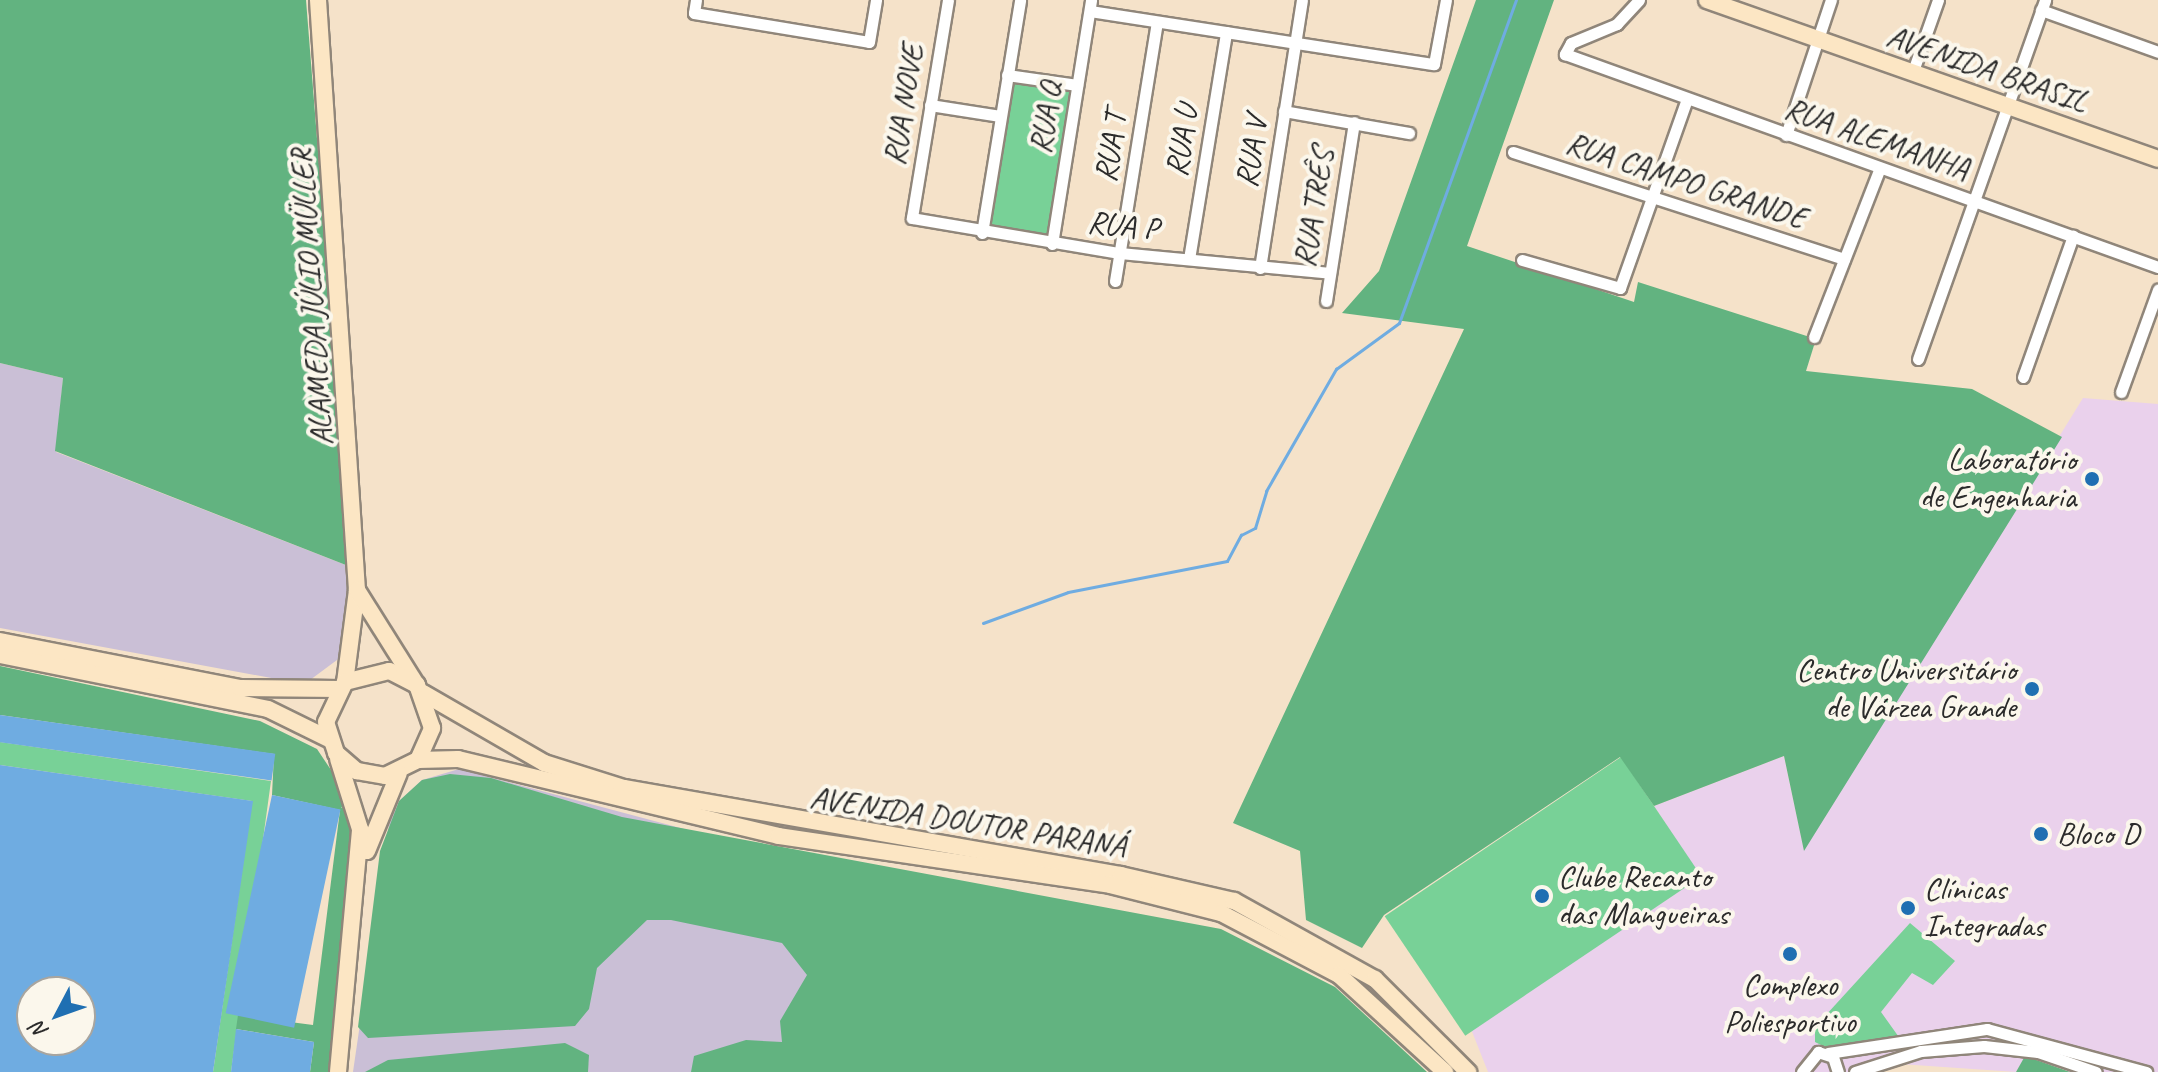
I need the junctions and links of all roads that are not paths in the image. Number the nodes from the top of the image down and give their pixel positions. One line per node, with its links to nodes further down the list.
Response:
1 (318, 0): 54 (main road, ALAMEDA JÚLIO MÜLLER)
2 (696, 0): 3 (street)
3 (876, 0)
4 (948, 0): 24 (street, RUA NOVE)
5 (1020, 0): 21 (street)
6 (1302, 0): 18 (street, RUA V)
7 (1446, 0): 18 (street)
8 (1639, 0): 23 (street, RUA ALEMANHA)
9 (1707, 0): 12 (main road, AVENIDA BRASIL)
10 (1831, 0): 17 (street)
11 (1938, 0): 20 (street)
12 (1725, 2): 17 (main road, AVENIDA BRASIL)
13 (2043, 5): 19 (street); 25 (street)
14 (1090, 6): 15 (street); 22 (street, RUA Q)
15 (1157, 22): 16 (street); 40 (street, RUA T)
16 (1226, 32): 18 (street); 41 (street, RUA U)
17 (1817, 40): 20 (main road, AVENIDA BRASIL); 30 (street)
18 (1295, 44): 26 (street, RUA V)
19 (2158, 52)
20 (1913, 71): 25 (main road, AVENIDA BRASIL)
21 (1007, 75): 22 (street); 27 (street)
22 (1077, 85): 39 (street, RUA Q)
23 (1686, 102): 30 (street, RUA ALEMANHA); 34 (street)
24 (930, 105): 27 (street); 36 (street, RUA NOVE)
25 (2008, 106): 32 (main road, AVENIDA BRASIL); 35 (street)
26 (1284, 111): 28 (street); 45 (street, RUA V)
27 (1000, 116): 37 (street)
28 (1354, 122): 29 (street); 46 (street, RUA TRÊS)
29 (1409, 133)
30 (1786, 135): 33 (street, RUA ALEMANHA)
31 (1513, 152): 34 (street, RUA CAMPO GRANDE)
32 (2158, 159)
33 (1879, 170): 35 (street, RUA ALEMANHA); 42 (street)
34 (1653, 199): 42 (street, RUA CAMPO GRANDE); 43 (street)
35 (1978, 201): 38 (street, RUA ALEMANHA); 51 (street)
36 (912, 218): 37 (street, RUA P)
37 (982, 233): 39 (street, RUA P)
38 (2073, 236): 44 (street, RUA ALEMANHA); 52 (street)
39 (1052, 244): 40 (street, RUA P)
40 (1120, 253): 41 (street, RUA P); 47 (street, RUA T)
41 (1189, 259): 45 (street, RUA P)
42 (1844, 259): 50 (street)
43 (1522, 260)
44 (2158, 267)
45 (1260, 268): 46 (street, RUA P)
46 (1330, 273): 49 (street, RUA TRÊS)
47 (1115, 281)
48 (2158, 290): 53 (street)
49 (1326, 301)
50 (1814, 337)
51 (1918, 359)
52 (2023, 377)
53 (2121, 392)
54 (357, 590): 57 (main road, ALAMEDA JÚLIO MÜLLER); 58 (main road, ALAMEDA JÚLIO MÜLLER)
55 (0, 641): 57 (main road)
56 (0, 655): 59 (main road)
57 (342, 686): 58 (main road); 59 (main road)
58 (420, 689): 60 (main road); 67 (main road, AVENIDA DOUTOR PARANÁ)
59 (332, 746): 61 (main road); 62 (main road)
60 (418, 760): 61 (main road); 66 (main road, AVENIDA DOUTOR PARANÁ)
61 (399, 773): 62 (main road)
62 (359, 892): 65 (main road)
63 (1828, 1053): 64 (street); 68 (street); 71 (street)
64 (1801, 1071)
65 (338, 1072)
66 (1445, 1072)
67 (1468, 1072)
68 (1838, 1072)
69 (1855, 1072): 70 (street)
70 (2096, 1072)
71 (2146, 1072)

